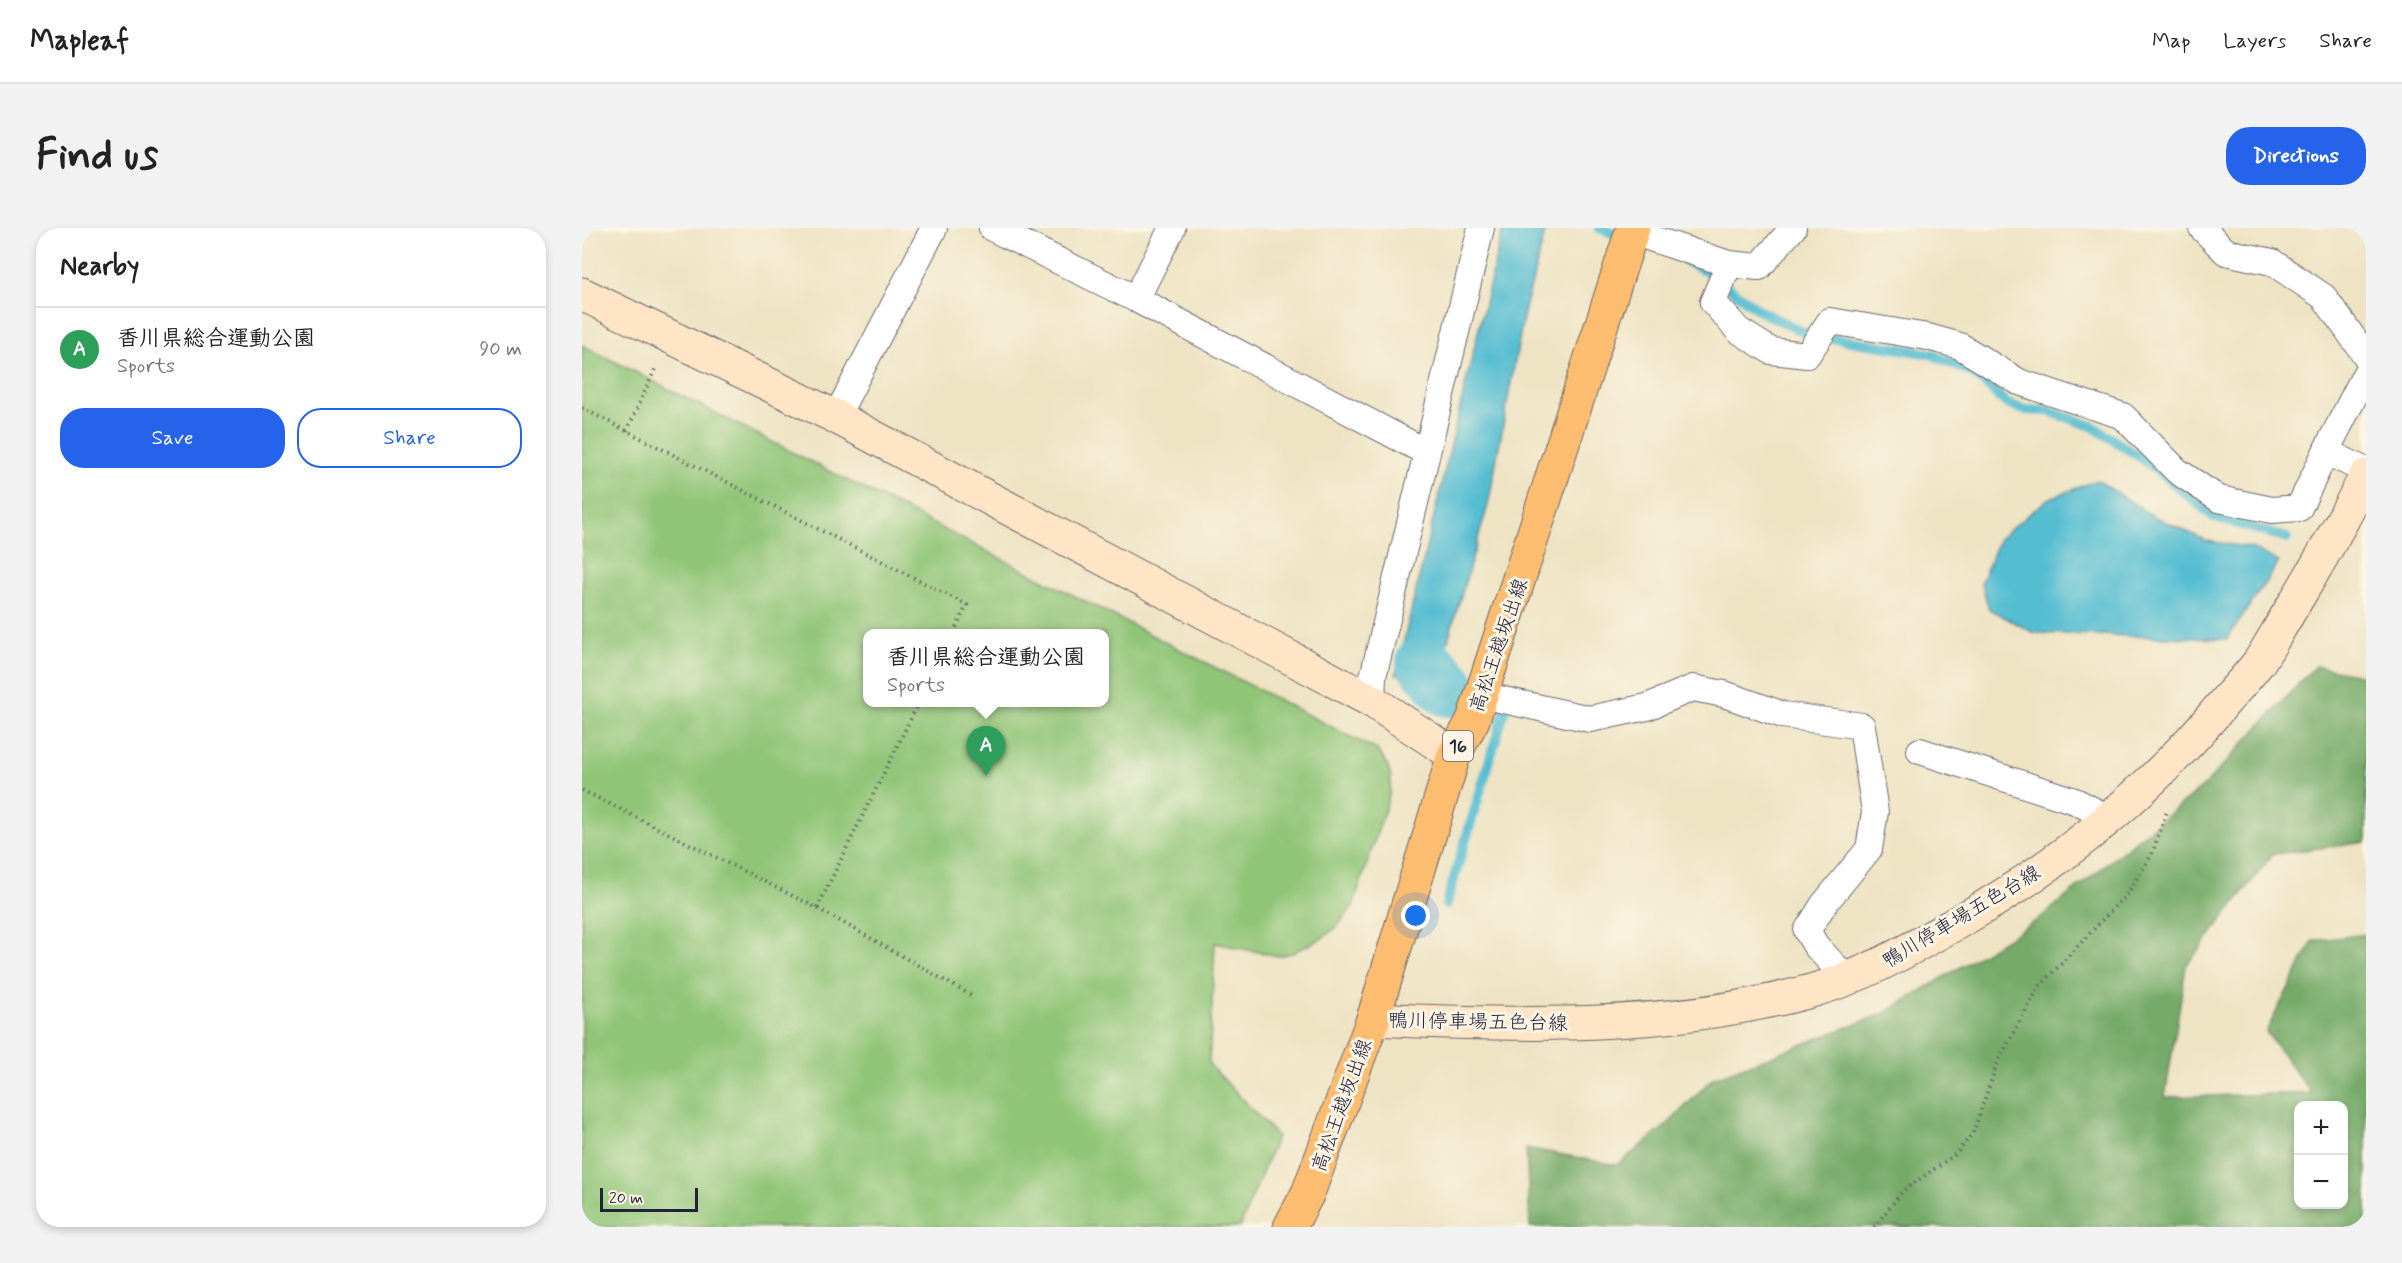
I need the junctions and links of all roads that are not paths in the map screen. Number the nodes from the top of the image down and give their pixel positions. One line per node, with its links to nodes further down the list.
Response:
1 (934, 228): 13 (street)
2 (992, 228): 10 (street)
3 (1172, 228): 10 (street)
4 (1481, 228): 15 (street)
5 (1793, 228): 8 (street)
6 (2202, 228): 11 (street)
7 (1633, 230): 8 (street); 18 (main road, 高松王越坂出線 / 16)
8 (1729, 264): 14 (street)
9 (582, 294): 13 (main road)
10 (1136, 299): 15 (street)
11 (2366, 356)
12 (2366, 373): 14 (street)
13 (837, 417): 19 (main road)
14 (2327, 449): 16 (street)
15 (1426, 452): 19 (street)
16 (2366, 471)
17 (2366, 476): 22 (main road, 鴨川停車場五色台線)
18 (1481, 695): 21 (main road, 高松王越坂出線 / 16); 23 (street)
19 (1372, 701): 21 (main road)
20 (1920, 751): 22 (street)
21 (1454, 755): 24 (main road, 高松王越坂出線 / 16)
22 (2110, 819): 23 (main road, 鴨川停車場五色台線)
23 (1846, 978): 24 (main road, 鴨川停車場五色台線)
24 (1373, 1018): 25 (main road, 高松王越坂出線 / 16)
25 (1290, 1227)

